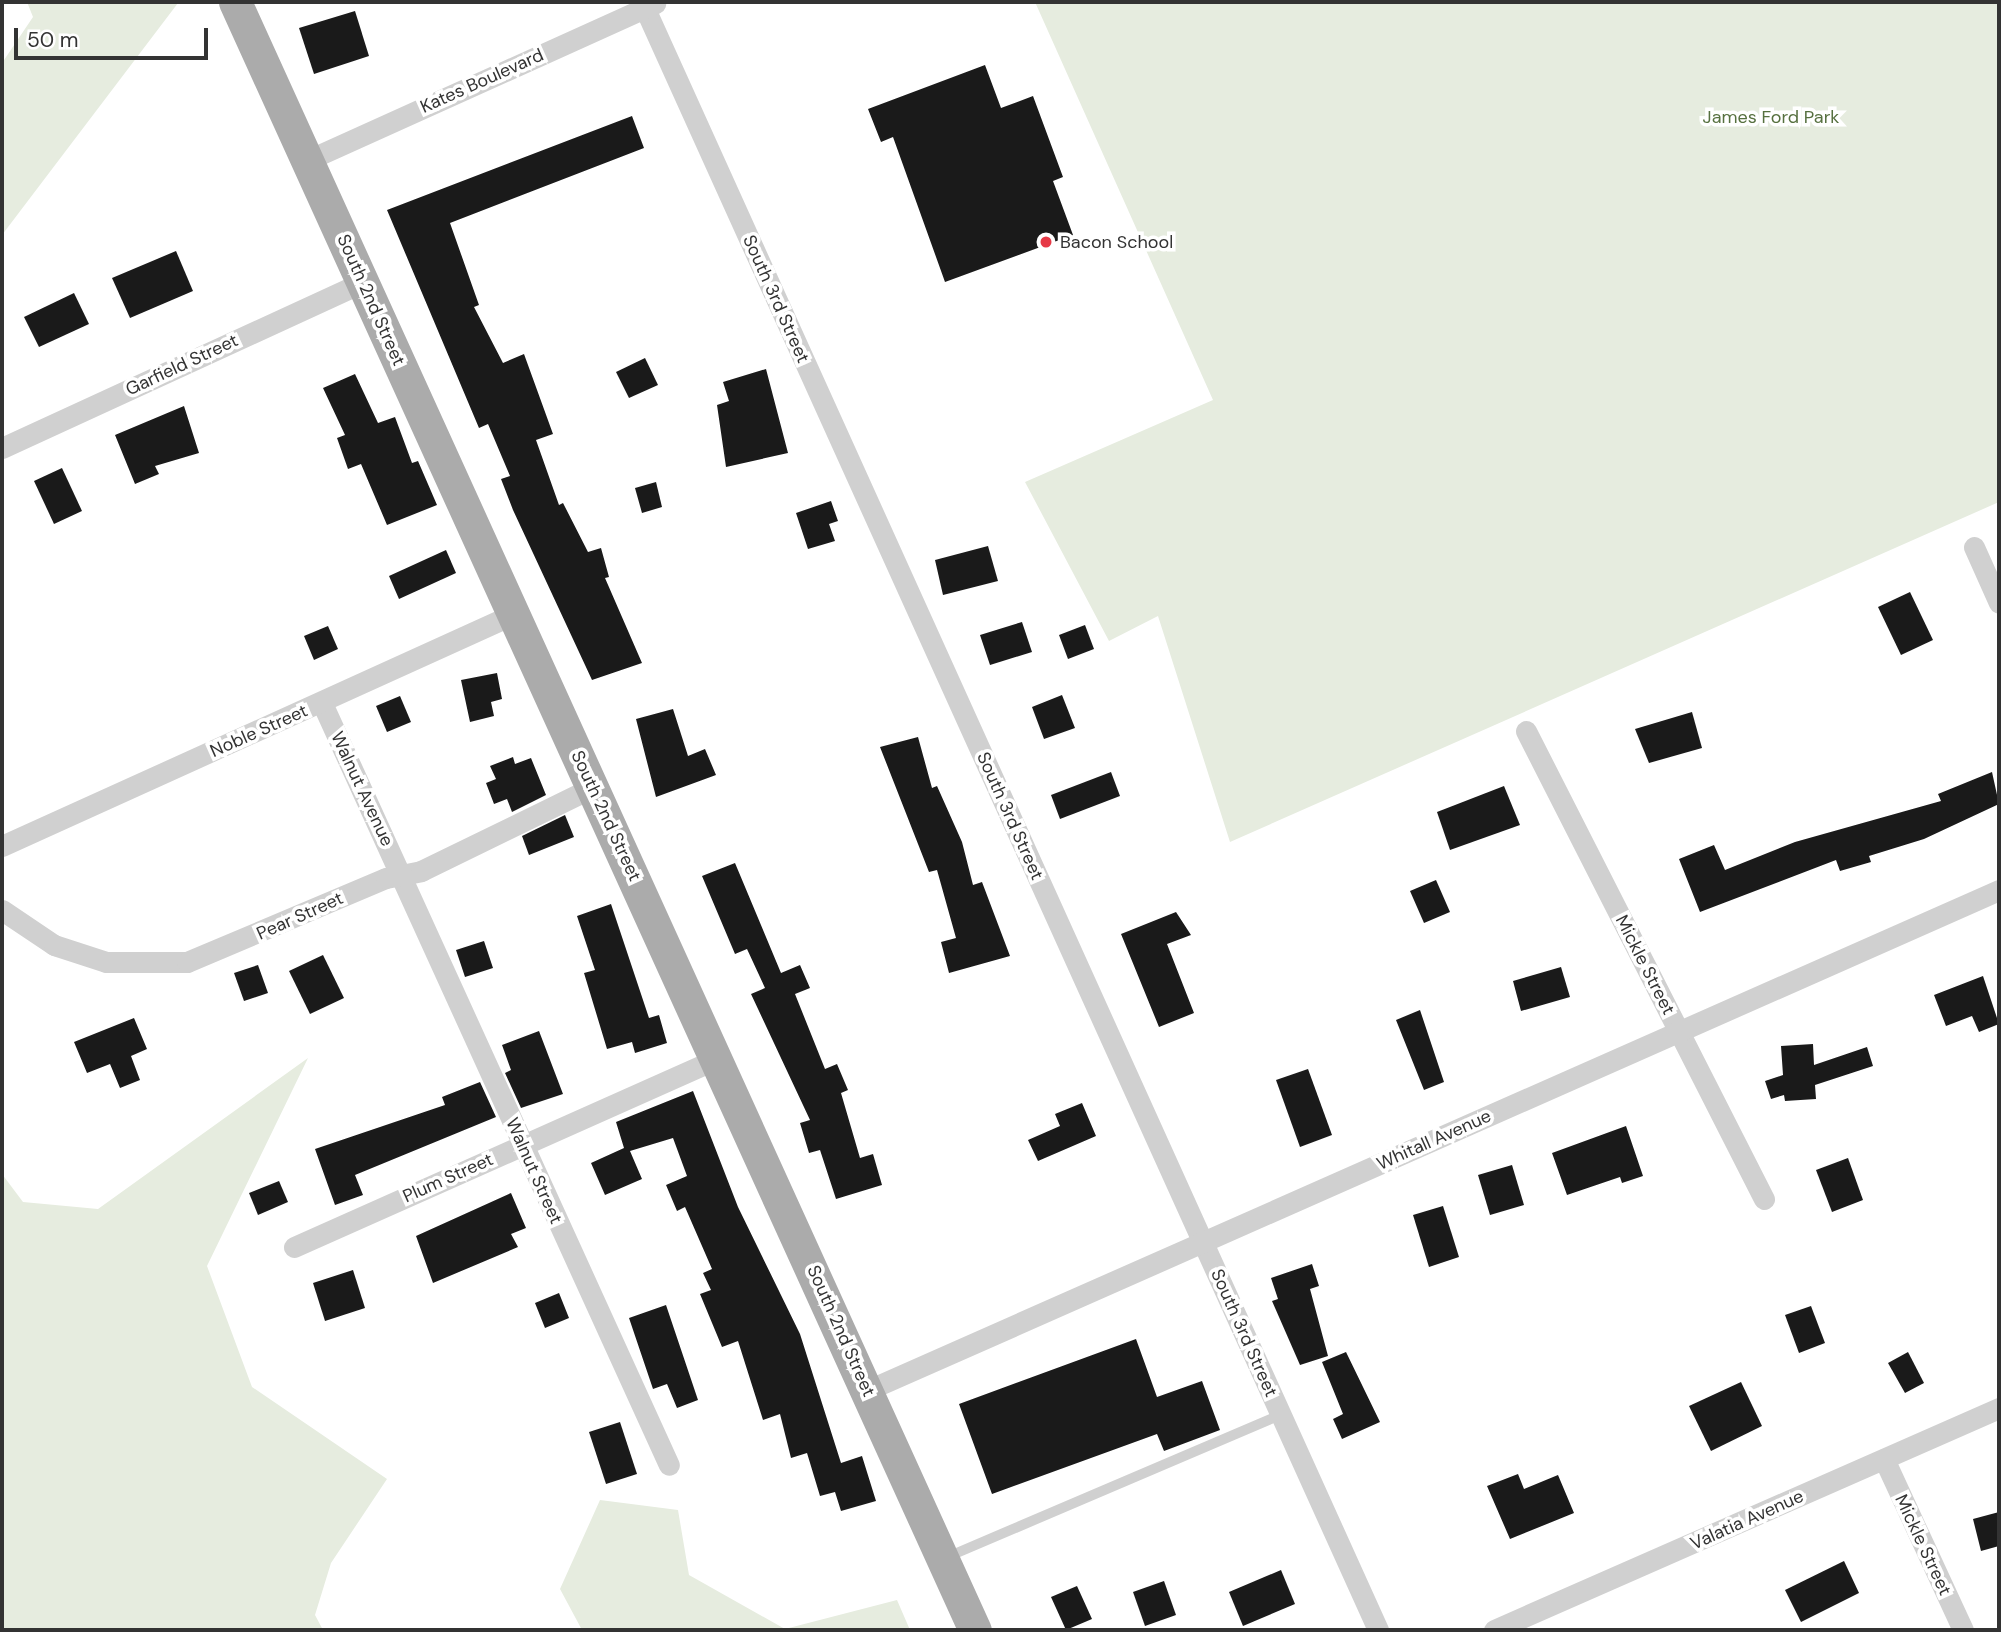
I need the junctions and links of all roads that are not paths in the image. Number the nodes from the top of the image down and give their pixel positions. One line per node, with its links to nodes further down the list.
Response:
1 (235, 2): 3 (main road, South 2nd Street)
2 (648, 4): 3 (street, Kates Boulevard); 20 (street, South 3rd Street)
3 (308, 160): 4 (main road, South 2nd Street)
4 (363, 282): 5 (street, Garfield Street); 8 (main road, South 2nd Street)
5 (2, 448)
6 (1974, 547): 7 (street)
7 (1999, 603)
8 (516, 613): 9 (street, Noble Street); 11 (main road, South 2nd Street)
9 (322, 703): 12 (street, Noble Street); 13 (street, Walnut Avenue)
10 (1526, 731): 16 (street, Mickle Street)
11 (593, 787): 13 (street, Pear Street); 17 (main road, South 2nd Street)
12 (2, 846)
13 (403, 875): 15 (street, Pear Street); 18 (street, Walnut Street)
14 (1999, 890): 16 (street, Whitall Avenue)
15 (2, 910)
16 (1679, 1031): 19 (street, Mickle Street); 20 (street, Whitall Avenue)
17 (717, 1059): 18 (street, Plum Street); 22 (main road, South 2nd Street)
18 (523, 1145): 21 (street, Plum Street); 26 (street, Walnut Street)
19 (1764, 1199)
20 (1203, 1242): 22 (street, Whitall Avenue); 24 (street, South 3rd Street)
21 (294, 1247)
22 (869, 1390): 27 (main road, South 2nd Street)
23 (1999, 1408): 25 (street, Valatia Avenue)
24 (1281, 1415): 27 (lane); 29 (street, South 3rd Street)
25 (1884, 1459): 30 (street, Valatia Avenue); 31 (street, Mickle Street)
26 (669, 1465)
27 (943, 1559): 28 (main road, South 2nd Street)
28 (975, 1630)
29 (1378, 1630)
30 (1494, 1630)
31 (1963, 1630)

